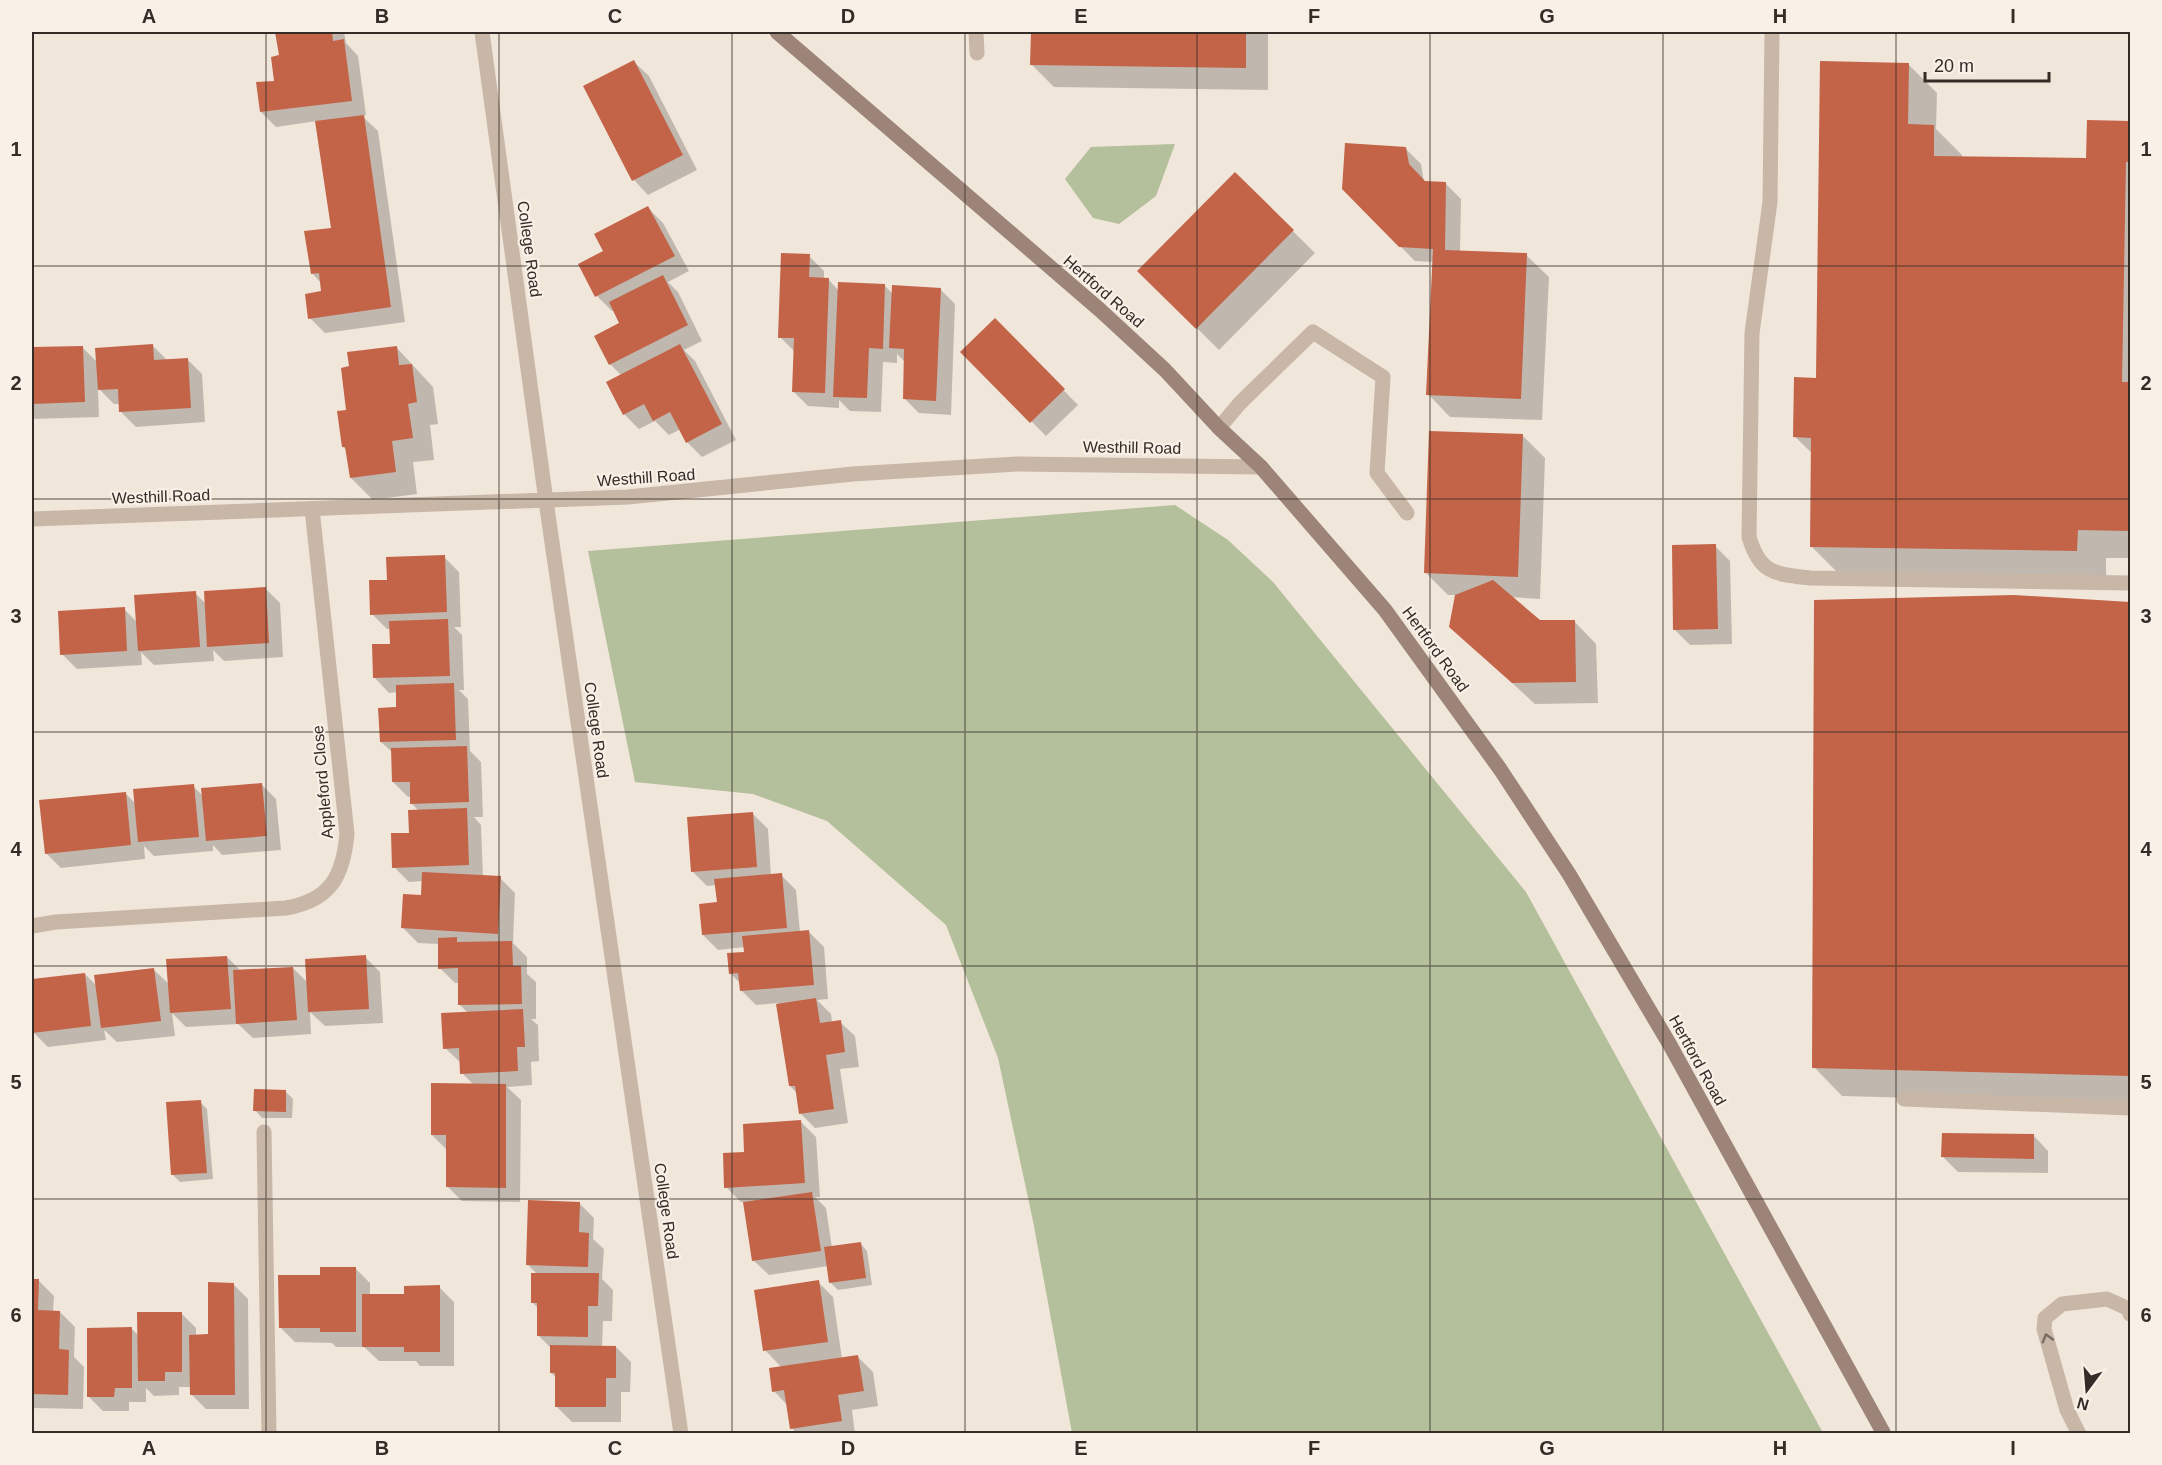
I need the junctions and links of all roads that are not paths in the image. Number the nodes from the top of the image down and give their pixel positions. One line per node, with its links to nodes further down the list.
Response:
1 (482, 32): 8 (street, College Road)
2 (976, 32): 5 (street)
3 (1772, 32): 12 (street)
4 (787, 34): 6 (main road, Hertford Road)
5 (977, 53)
6 (1219, 429): 7 (main road, Hertford Road); 10 (street)
7 (1262, 467): 8 (street, Westhill Road); 20 (main road, Hertford Road)
8 (546, 501): 9 (street, Westhill Road); 19 (street, College Road)
9 (312, 510): 11 (street, Westhill Road); 13 (street, Appleford Close)
10 (1407, 513)
11 (32, 519)
12 (2130, 583)
13 (32, 926)
14 (1904, 1099): 15 (street)
15 (2130, 1108)
16 (264, 1132): 18 (street)
17 (2130, 1314): 21 (street, one-way to 17)
18 (269, 1434)
19 (681, 1434)
20 (1884, 1434)
21 (2079, 1434)

